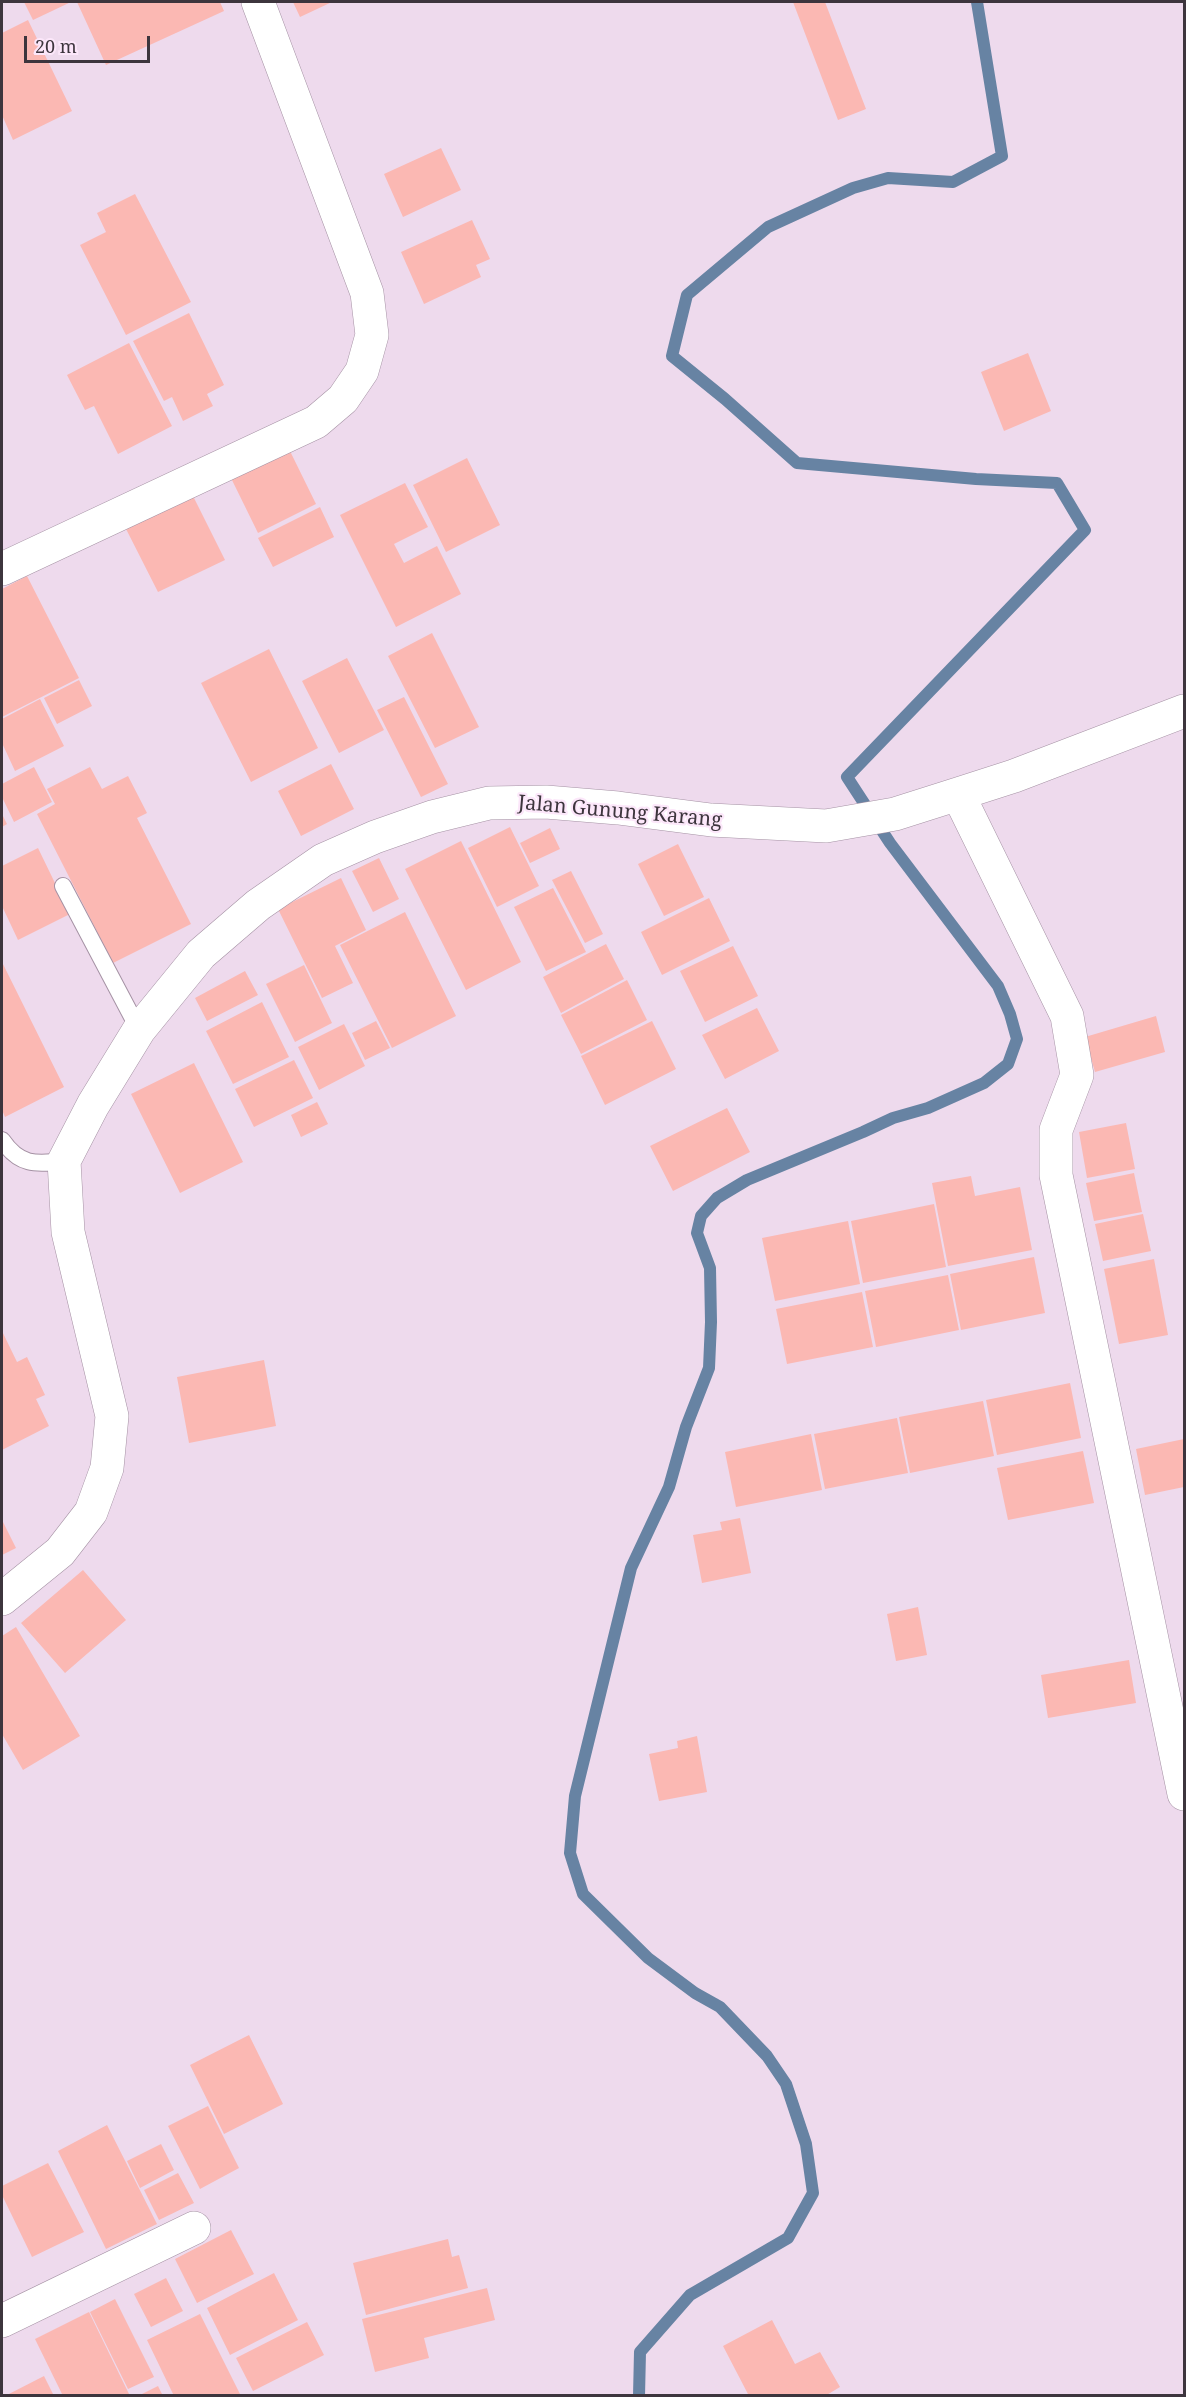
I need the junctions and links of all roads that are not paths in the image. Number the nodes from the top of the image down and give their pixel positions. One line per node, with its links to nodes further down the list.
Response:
1 (258, 2): 2 (street)
2 (2, 569)
3 (1185, 711): 4 (street, Jalan Gunung Karang)
4 (958, 795): 6 (street, Jalan Gunung Karang); 10 (street)
5 (63, 886): 6 (lane)
6 (139, 1030): 8 (street, Jalan Gunung Karang)
7 (2, 1140): 8 (lane)
8 (64, 1161): 9 (street)
9 (2, 1599)
10 (1185, 1794)
11 (194, 2228): 12 (street)
12 (2, 2321)

